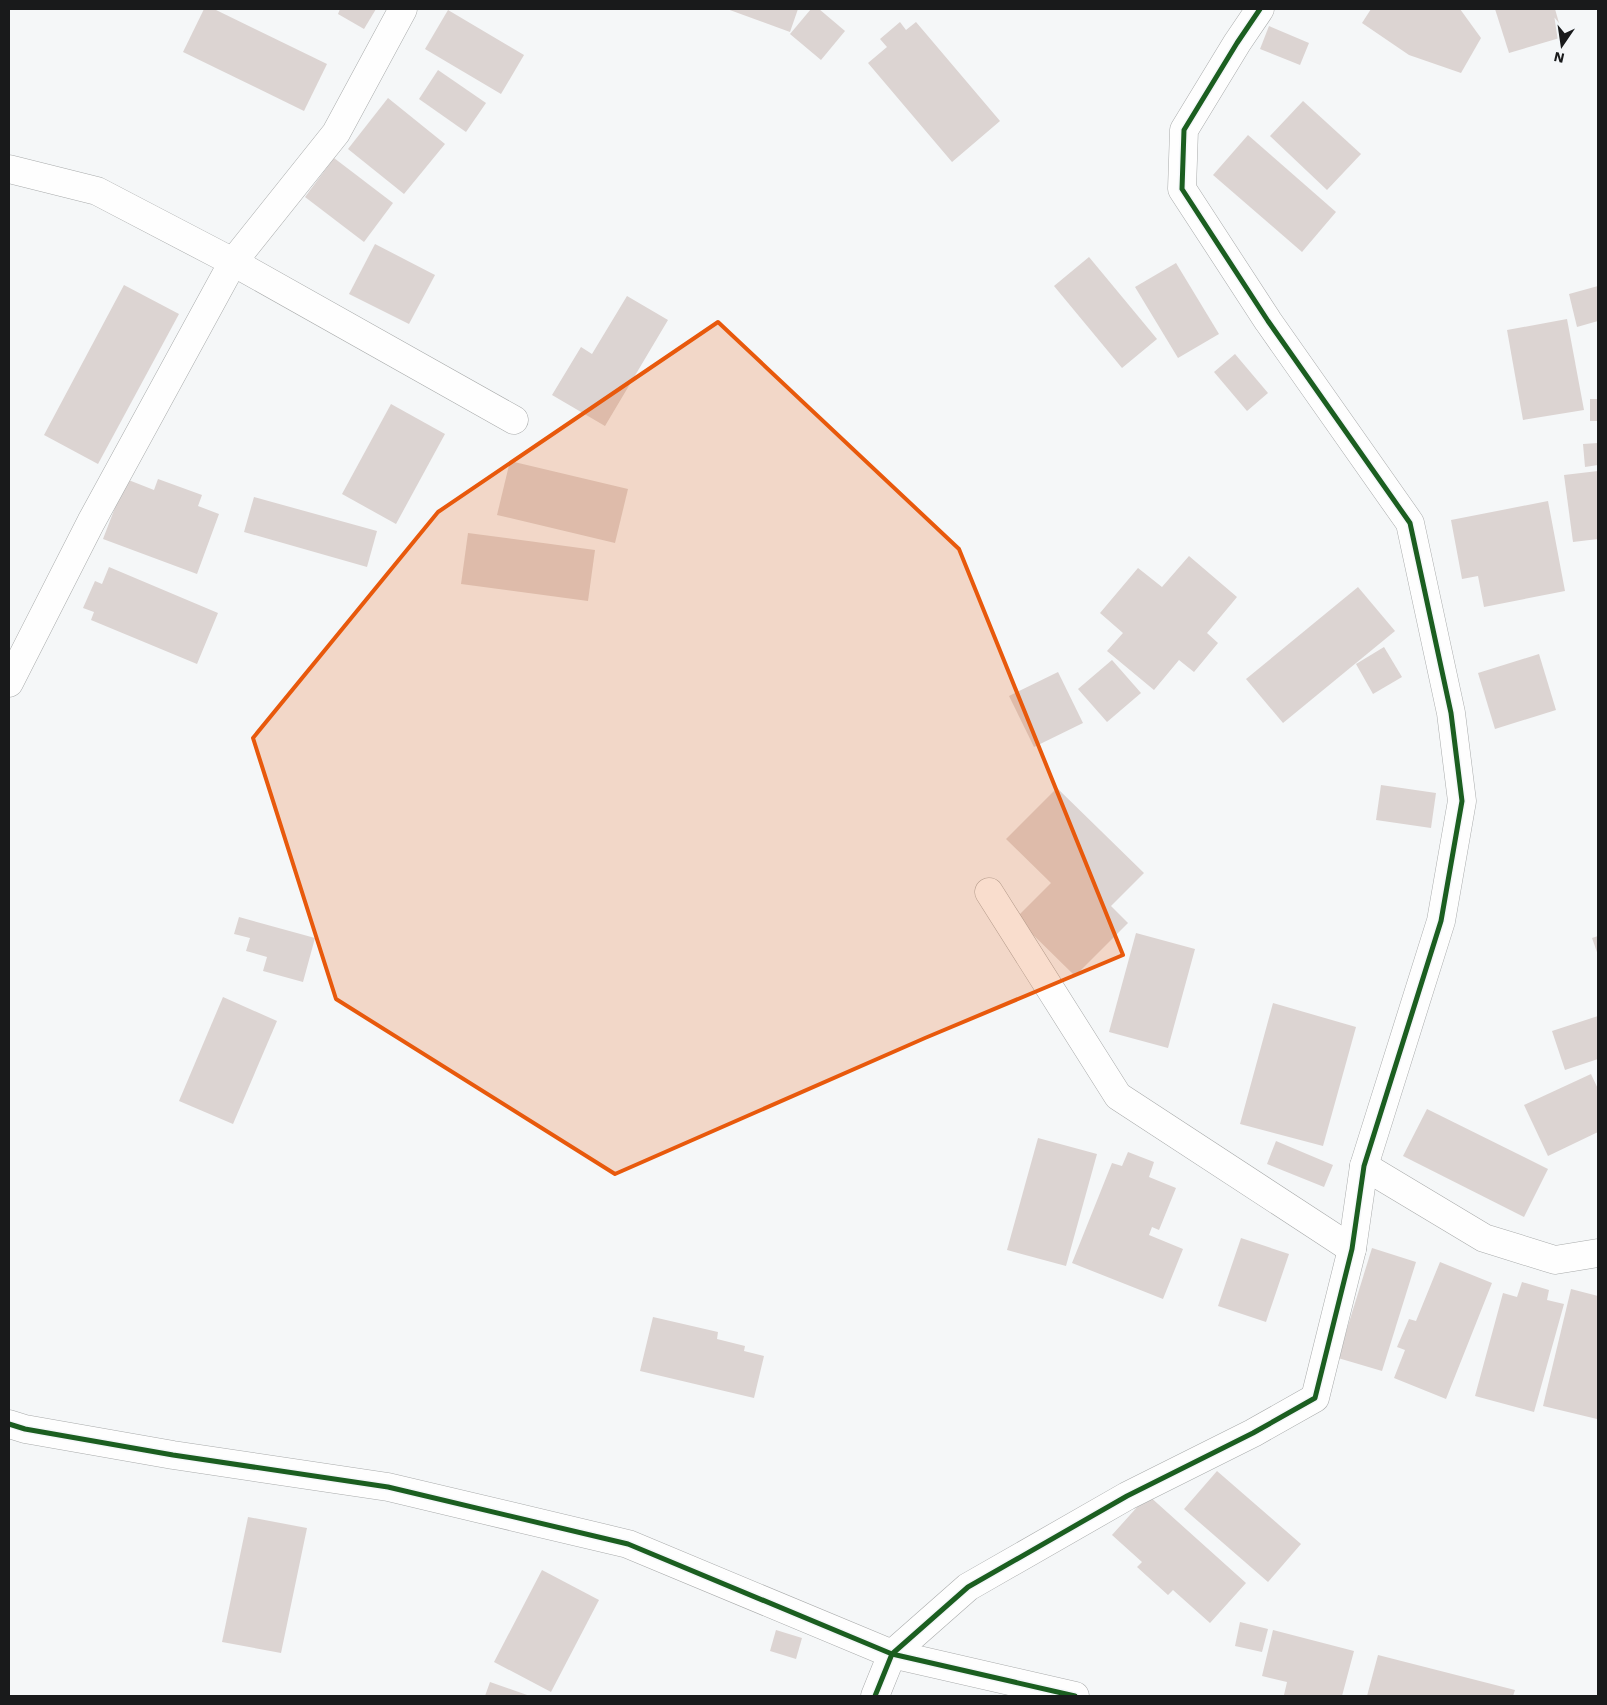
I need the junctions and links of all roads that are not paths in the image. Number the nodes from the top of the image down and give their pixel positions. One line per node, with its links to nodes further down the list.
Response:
1 (402, 9): 4 (street)
2 (1260, 9): 8 (street)
3 (9, 169): 4 (street)
4 (234, 262): 5 (street); 6 (street)
5 (514, 420)
6 (9, 683)
7 (989, 892): 9 (street)
8 (1364, 1166): 9 (street); 10 (street)
9 (1352, 1249): 12 (street)
10 (1598, 1253)
11 (9, 1424): 12 (street)
12 (892, 1654): 13 (street); 14 (street)
13 (875, 1696)
14 (1076, 1696)

